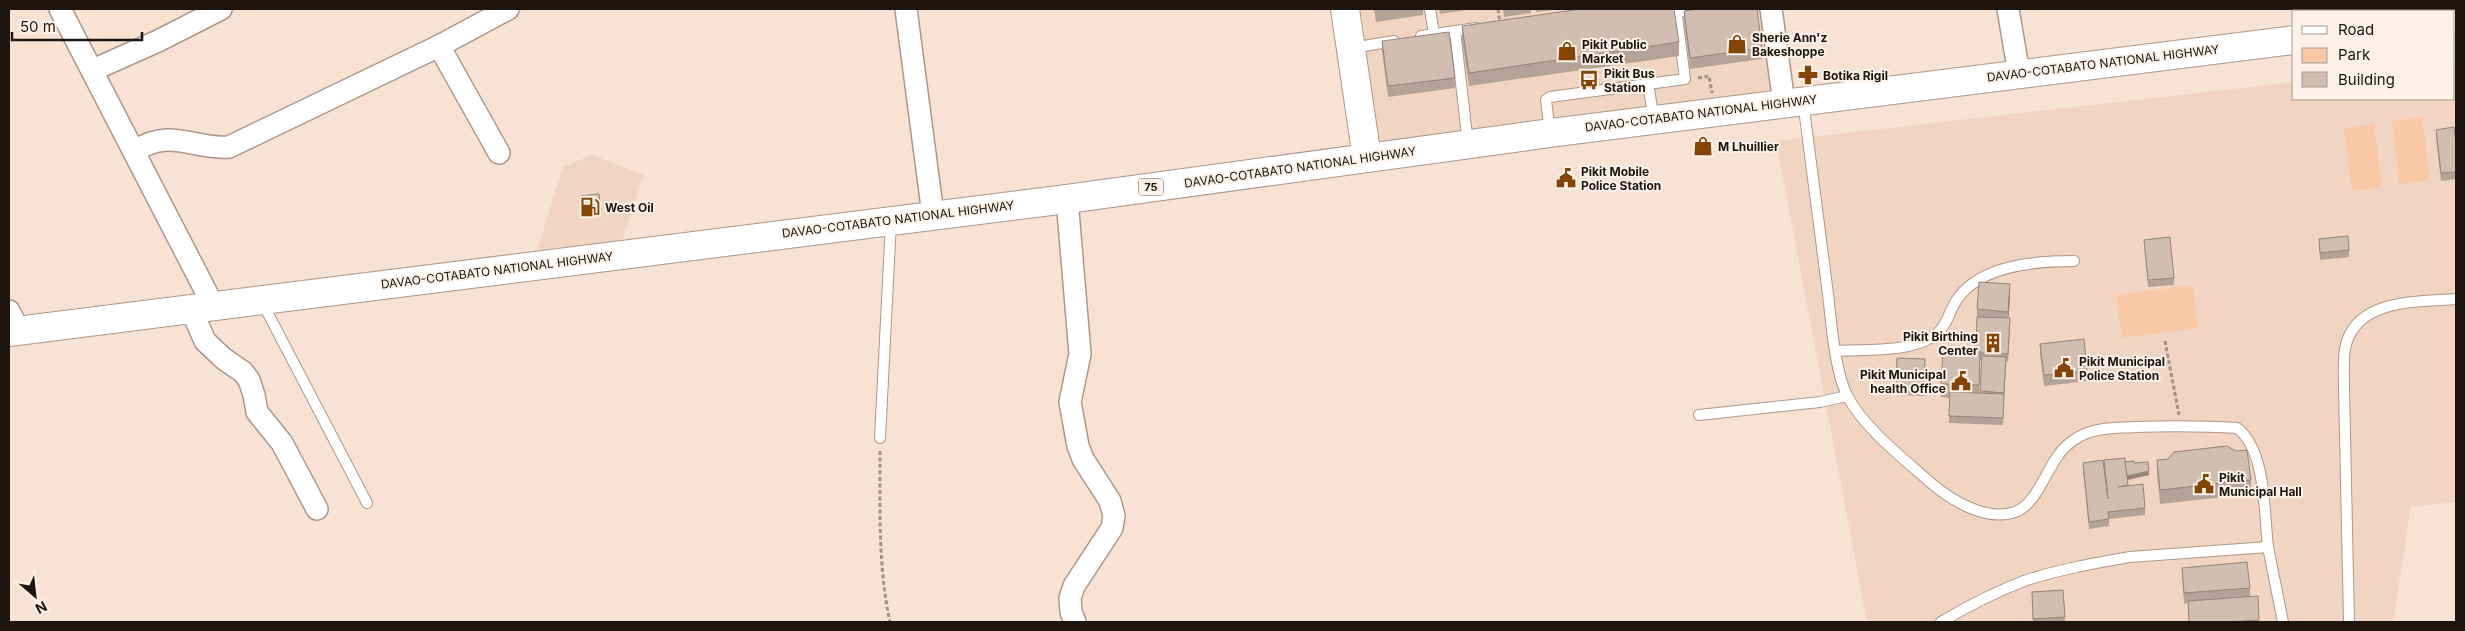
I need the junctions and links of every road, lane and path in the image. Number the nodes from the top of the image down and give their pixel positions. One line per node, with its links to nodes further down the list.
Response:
1 (60, 9): 18 (street)
2 (221, 9): 18 (street)
3 (508, 9): 16 (street)
4 (906, 9): 29 (street)
5 (1345, 9): 17 (main road)
6 (1430, 9): 14 (lane)
7 (1498, 9): 12 (path)
8 (1697, 9): 11 (lane)
9 (1771, 9): 21 (street)
10 (2008, 9): 19 (street)
11 (1676, 10): 20 (lane)
12 (1500, 24): 13 (lane)
13 (1455, 31): 14 (lane); 24 (lane)
14 (1434, 34): 17 (lane)
15 (2292, 40): 19 (main road, DAVAO-COTABATO NATIONAL HIGHWAY / 75)
16 (439, 46): 25 (street); 26 (street)
17 (1351, 48): 27 (main road)
18 (93, 70): 25 (street)
19 (2019, 74): 21 (main road, DAVAO-COTABATO NATIONAL HIGHWAY / 75)
20 (1648, 84): 22 (lane); 23 (lane)
21 (1794, 102): 22 (main road, DAVAO-COTABATO NATIONAL HIGHWAY / 75); 37 (lane)
22 (1654, 120): 23 (main road, DAVAO-COTABATO NATIONAL HIGHWAY / 75)
23 (1550, 132): 24 (main road, DAVAO-COTABATO NATIONAL HIGHWAY / 75)
24 (1468, 144): 27 (main road, DAVAO-COTABATO NATIONAL HIGHWAY / 75)
25 (134, 151): 34 (street)
26 (498, 153)
27 (1367, 158): 28 (main road, DAVAO-COTABATO NATIONAL HIGHWAY / 75)
28 (1067, 199): 29 (main road, DAVAO-COTABATO NATIONAL HIGHWAY / 75); 46 (street)
29 (934, 215): 30 (main road, DAVAO-COTABATO NATIONAL HIGHWAY / 75)
30 (891, 220): 32 (main road, DAVAO-COTABATO NATIONAL HIGHWAY / 75); 41 (lane)
31 (2074, 261): 37 (lane)
32 (261, 299): 34 (main road, DAVAO-COTABATO NATIONAL HIGHWAY / 75); 42 (lane)
33 (2456, 299): 49 (lane)
34 (202, 308): 35 (main road, DAVAO-COTABATO NATIONAL HIGHWAY / 75); 43 (street)
35 (12, 325)
36 (2165, 341): 40 (path)
37 (1836, 351): 38 (lane)
38 (1847, 396): 39 (lane); 40 (lane)
39 (1699, 415)
40 (2181, 426): 44 (lane)
41 (880, 438): 45 (path)
42 (366, 503)
43 (317, 509)
44 (2268, 547): 47 (lane); 48 (lane)
45 (890, 622)
46 (1075, 622)
47 (1941, 622)
48 (2283, 622)
49 (2349, 622)

